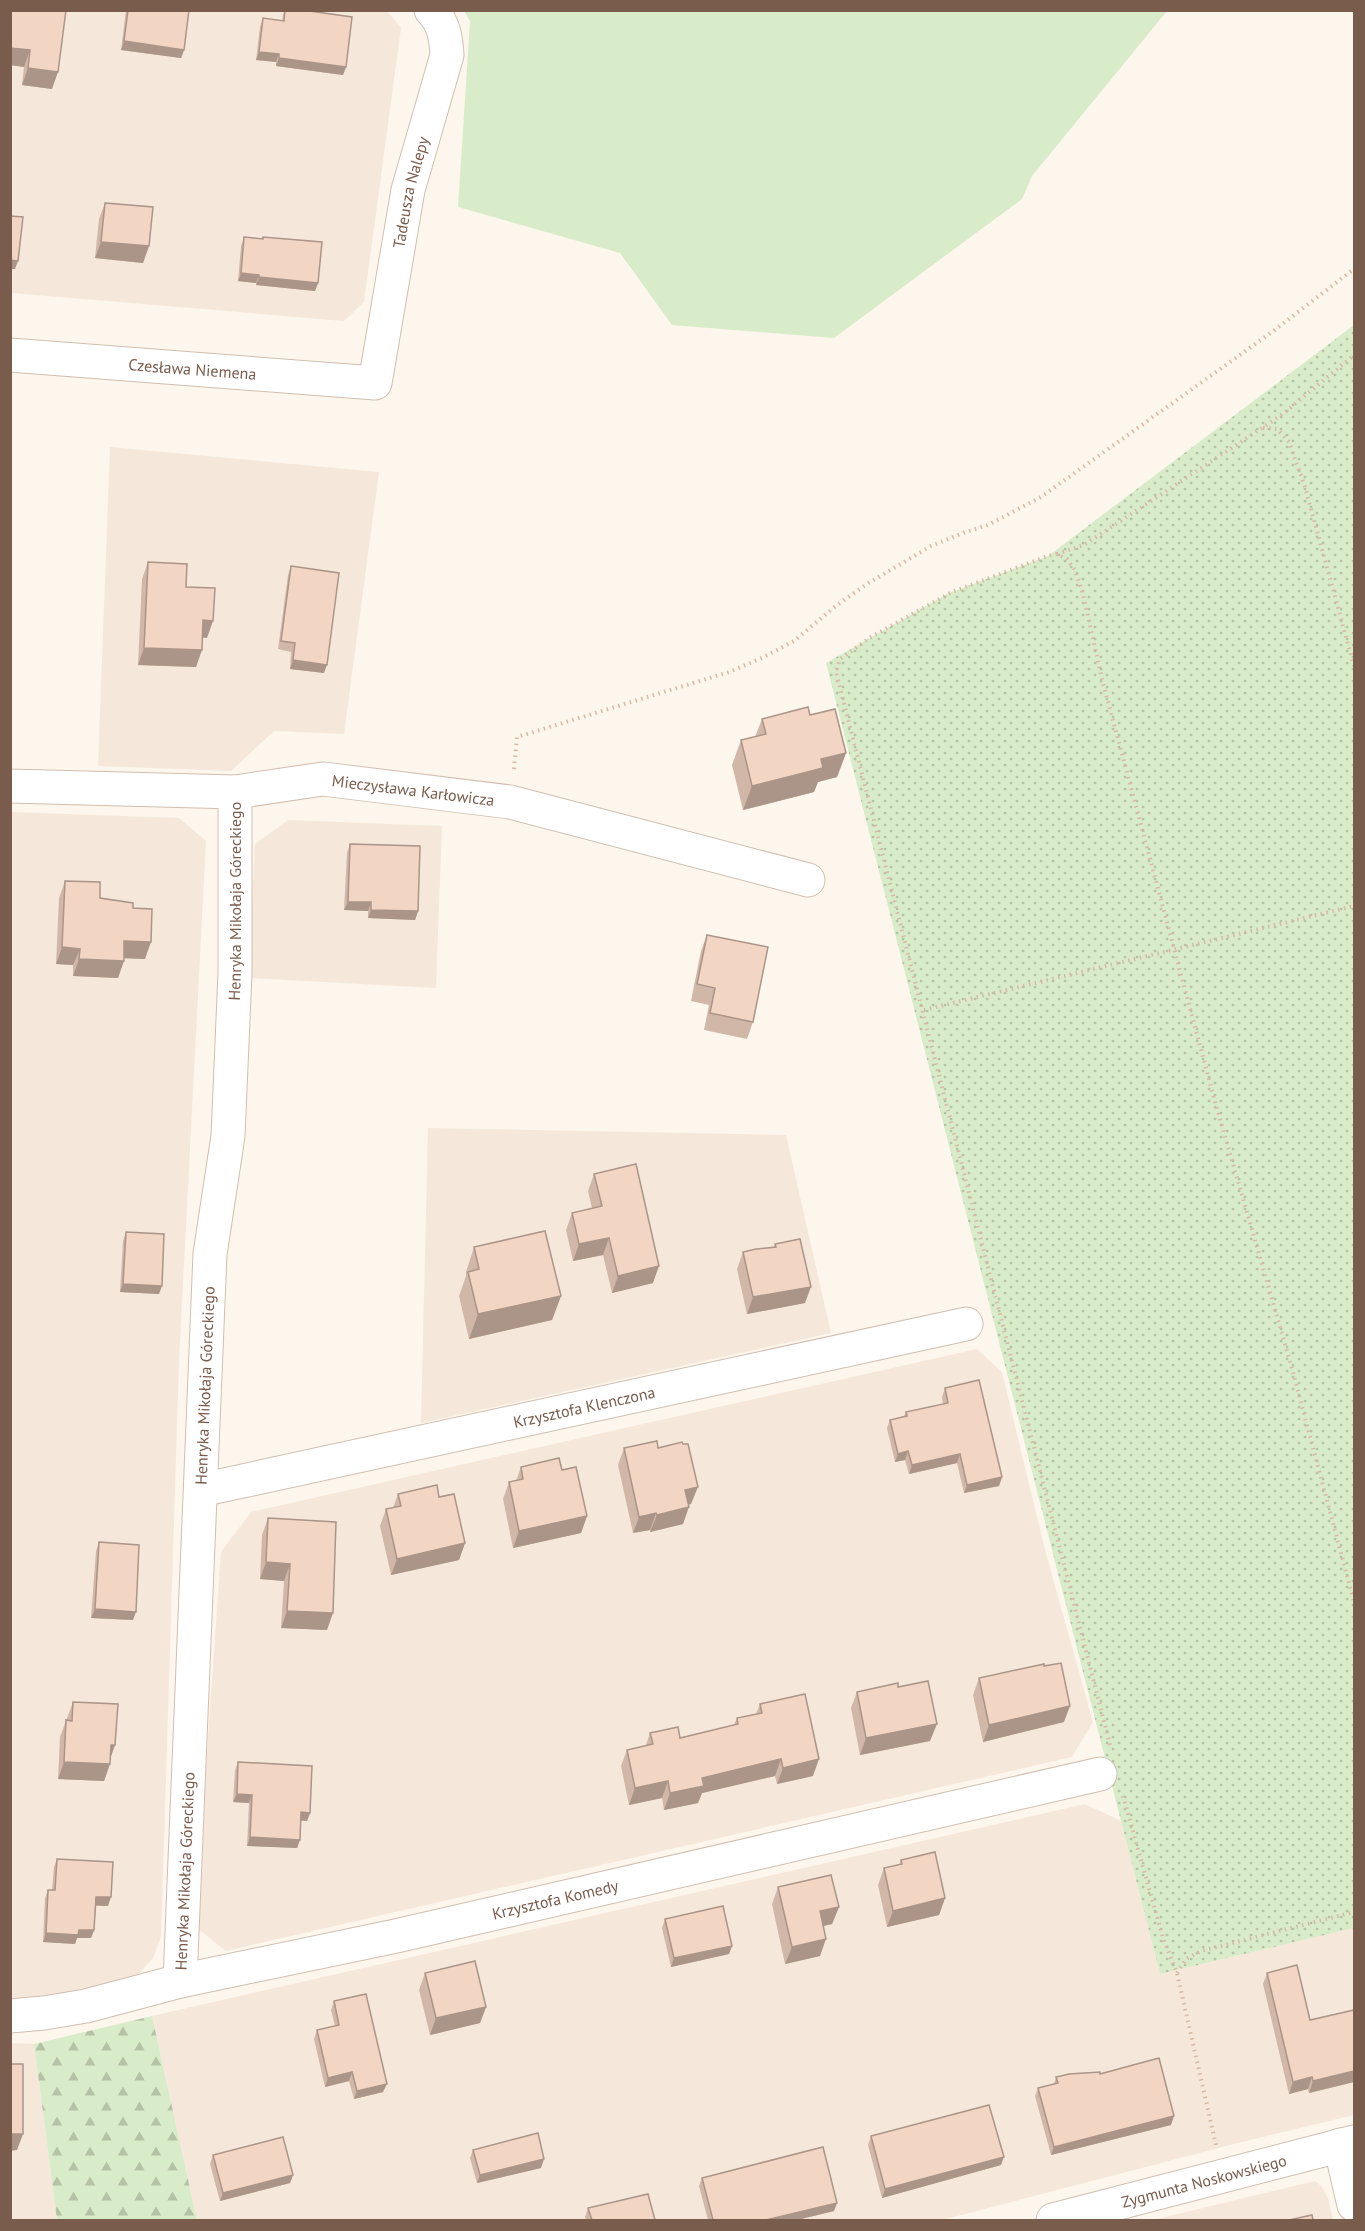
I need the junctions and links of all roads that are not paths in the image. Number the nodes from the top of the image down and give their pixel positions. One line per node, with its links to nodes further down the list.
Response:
1 (431, 10): 3 (street, Tadeusza Nalepy)
2 (10, 355): 3 (street, Czesława Niemena)
3 (375, 382)
4 (10, 786): 5 (street, Mieczysława Karłowicza)
5 (235, 792): 6 (street, Mieczysława Karłowicza); 8 (street, Henryka Mikołaja Góreckiego)
6 (808, 880)
7 (966, 1324): 8 (street, Krzysztofa Klenczona)
8 (201, 1490): 10 (street, Henryka Mikołaja Góreckiego)
9 (1111, 1773): 10 (street, Krzysztofa Komedy)
10 (180, 1981): 11 (street, Krzysztofa Komedy)
11 (10, 2016)
12 (1347, 2143): 13 (street); 14 (street, Zygmunta Noskowskiego)
13 (1354, 2205)
14 (1053, 2220)

